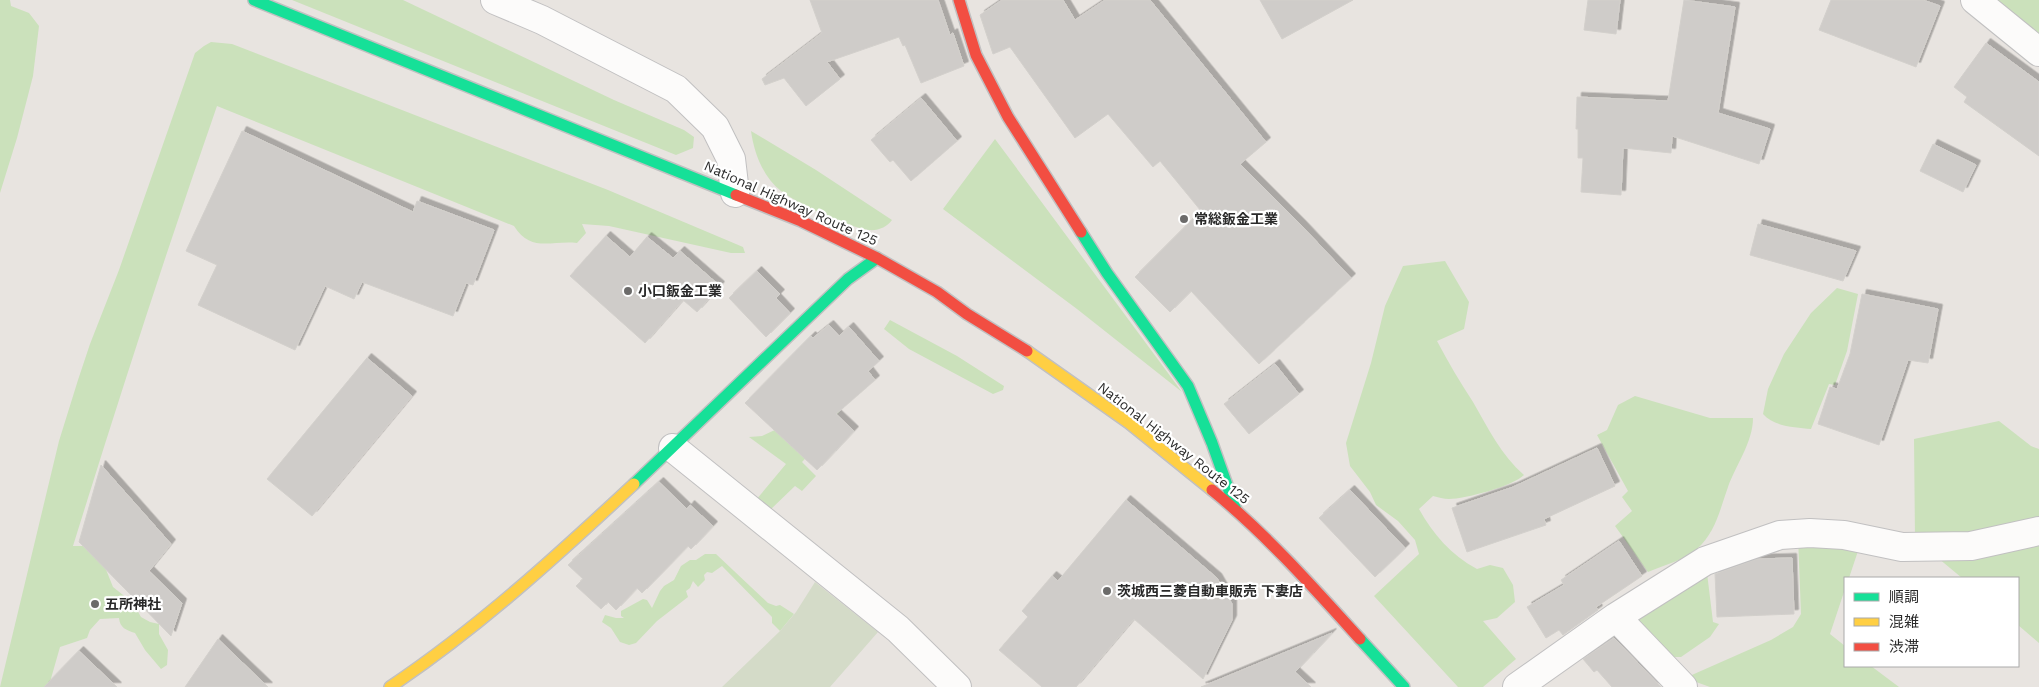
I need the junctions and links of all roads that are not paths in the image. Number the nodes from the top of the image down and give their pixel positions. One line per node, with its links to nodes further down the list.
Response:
1 (254, 0): 6 (main road, National Highway Route 125)
2 (495, 0): 6 (street)
3 (959, 0): 9 (main road)
4 (1975, 0): 5 (street)
5 (2039, 52)
6 (735, 193): 7 (main road, National Highway Route 125)
7 (877, 258): 8 (main road); 9 (main road, National Highway Route 125)
8 (673, 448): 12 (main road); 13 (street)
9 (1236, 510): 14 (main road, National Highway Route 125)
10 (2039, 531): 11 (street)
11 (1616, 617): 15 (street); 16 (street)
12 (390, 687)
13 (957, 687)
14 (1404, 687)
15 (1517, 687)
16 (1683, 687)

